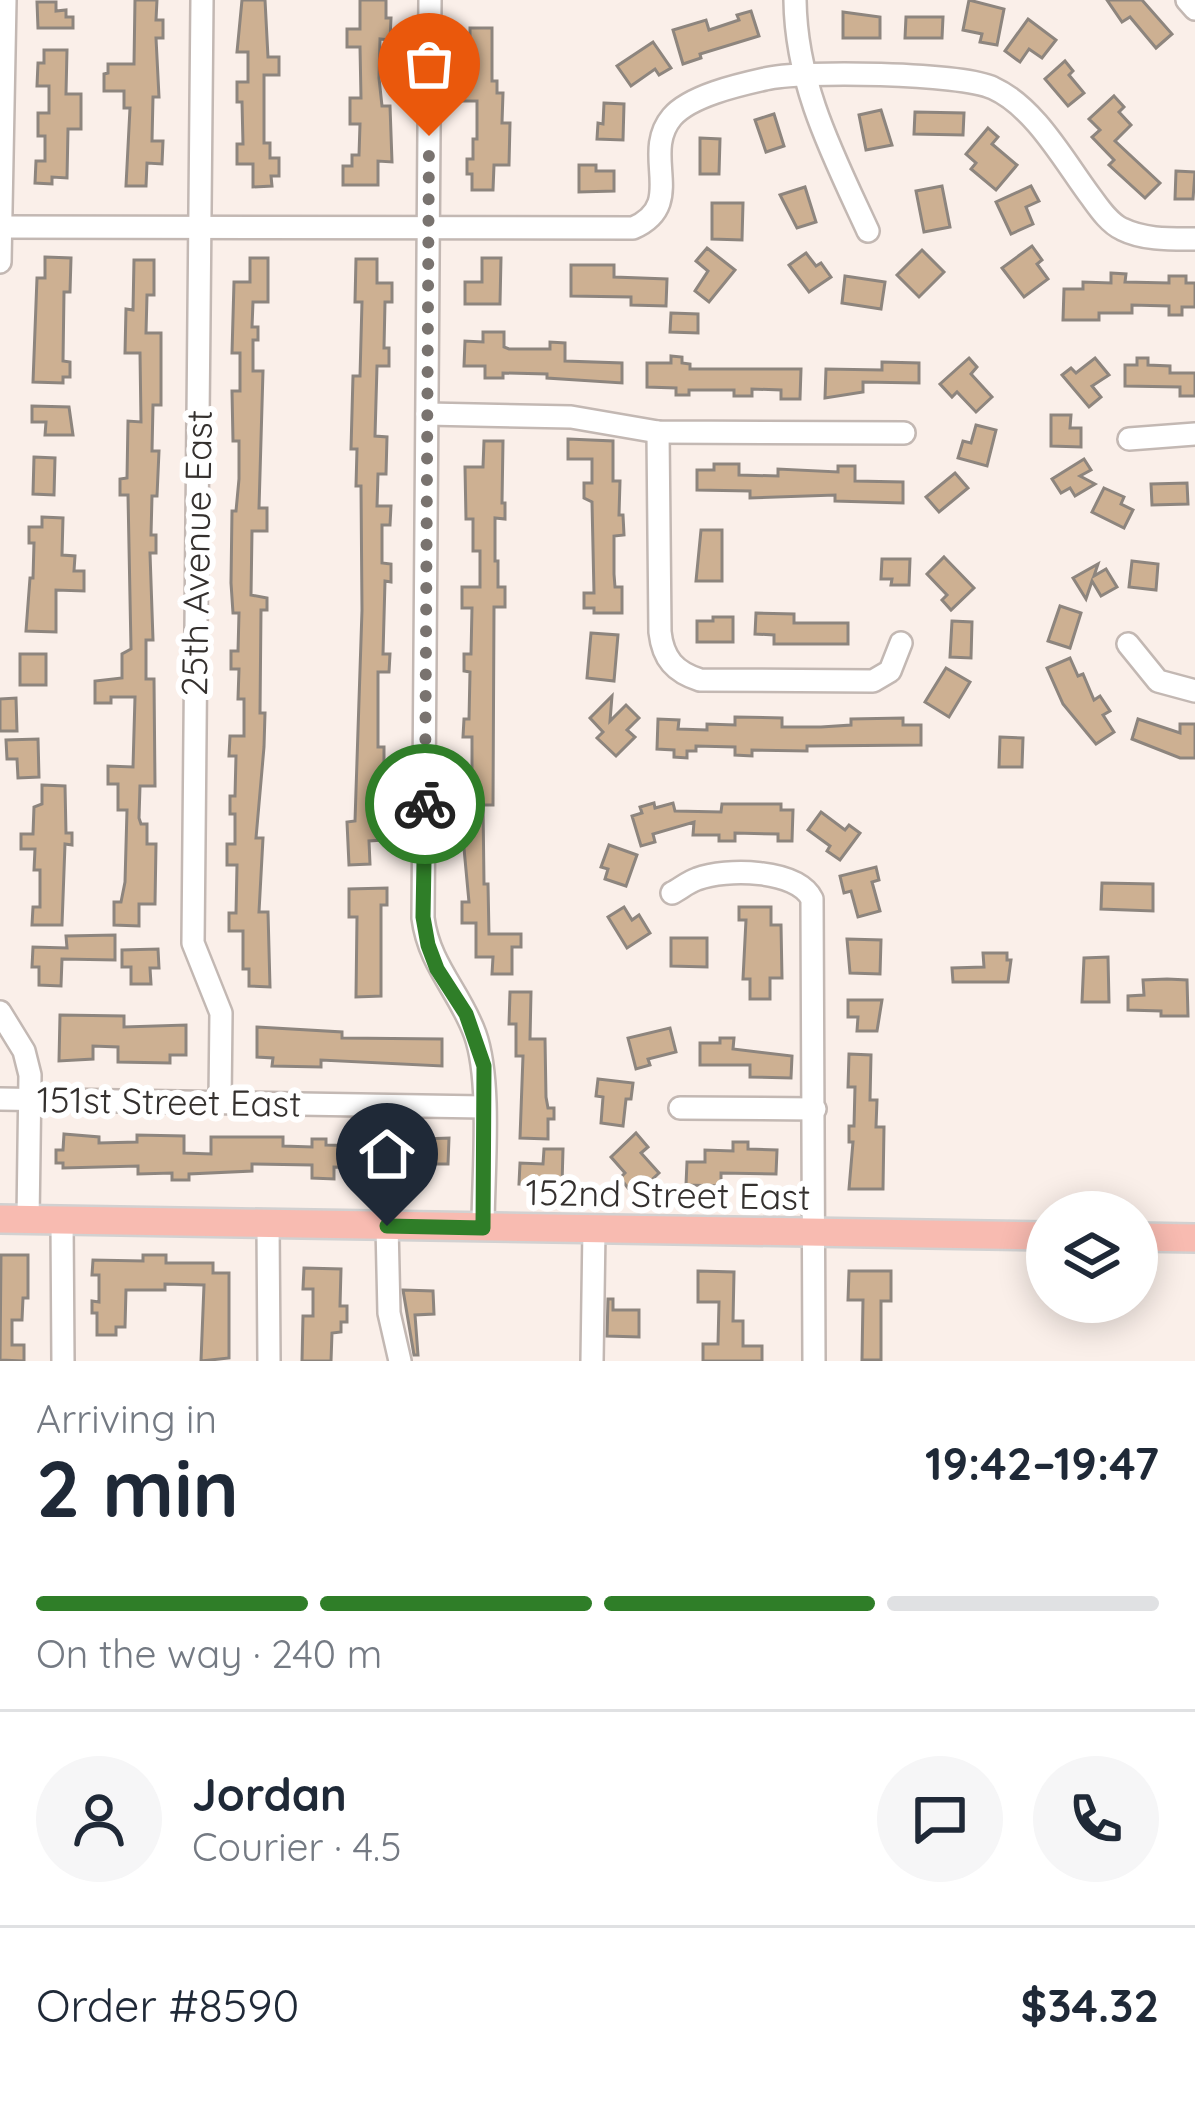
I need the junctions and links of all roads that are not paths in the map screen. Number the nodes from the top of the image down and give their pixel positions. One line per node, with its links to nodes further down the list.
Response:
1 (5, 0): 8 (street)
2 (202, 0): 11 (street, 25th Avenue East)
3 (430, 0): 9 (street)
4 (795, 0): 7 (street)
5 (1187, 0): 6 (street)
6 (1195, 9)
7 (803, 76): 9 (street); 12 (street); 13 (street)
8 (2, 129): 10 (street)
9 (429, 226): 11 (street); 15 (street)
10 (1, 227): 11 (street); 14 (street)
11 (199, 227): 27 (street, 25th Avenue East)
12 (868, 231)
13 (1195, 239)
14 (0, 262)
15 (427, 414): 16 (street); 28 (street)
16 (658, 432): 17 (street); 20 (street)
17 (904, 433)
18 (1195, 434): 19 (street)
19 (1129, 440)
20 (902, 643)
21 (1128, 644): 22 (street)
22 (1195, 692)
23 (672, 893): 30 (street)
24 (0, 1012): 26 (street)
25 (0, 1099): 26 (street, 151st Street East)
26 (30, 1100): 27 (street, 151st Street East); 31 (street)
27 (220, 1101): 28 (street, 151st Street East)
28 (483, 1107): 35 (street)
29 (680, 1108): 30 (street)
30 (815, 1109): 37 (street)
31 (14, 1220): 32 (main road, 152nd Street East)
32 (62, 1222): 33 (main road, 152nd Street East); 41 (street)
33 (268, 1225): 34 (main road, 152nd Street East); 42 (street)
34 (387, 1226): 35 (main road, 152nd Street East); 43 (street)
35 (483, 1228): 36 (main road, 152nd Street East)
36 (594, 1230): 37 (main road, 152nd Street East); 44 (street)
37 (814, 1233): 38 (main road, 152nd Street East); 45 (street)
38 (1026, 1236)
39 (1158, 1237): 40 (main road)
40 (1195, 1238)
41 (63, 1361)
42 (268, 1361)
43 (400, 1361)
44 (592, 1361)
45 (814, 1361)

